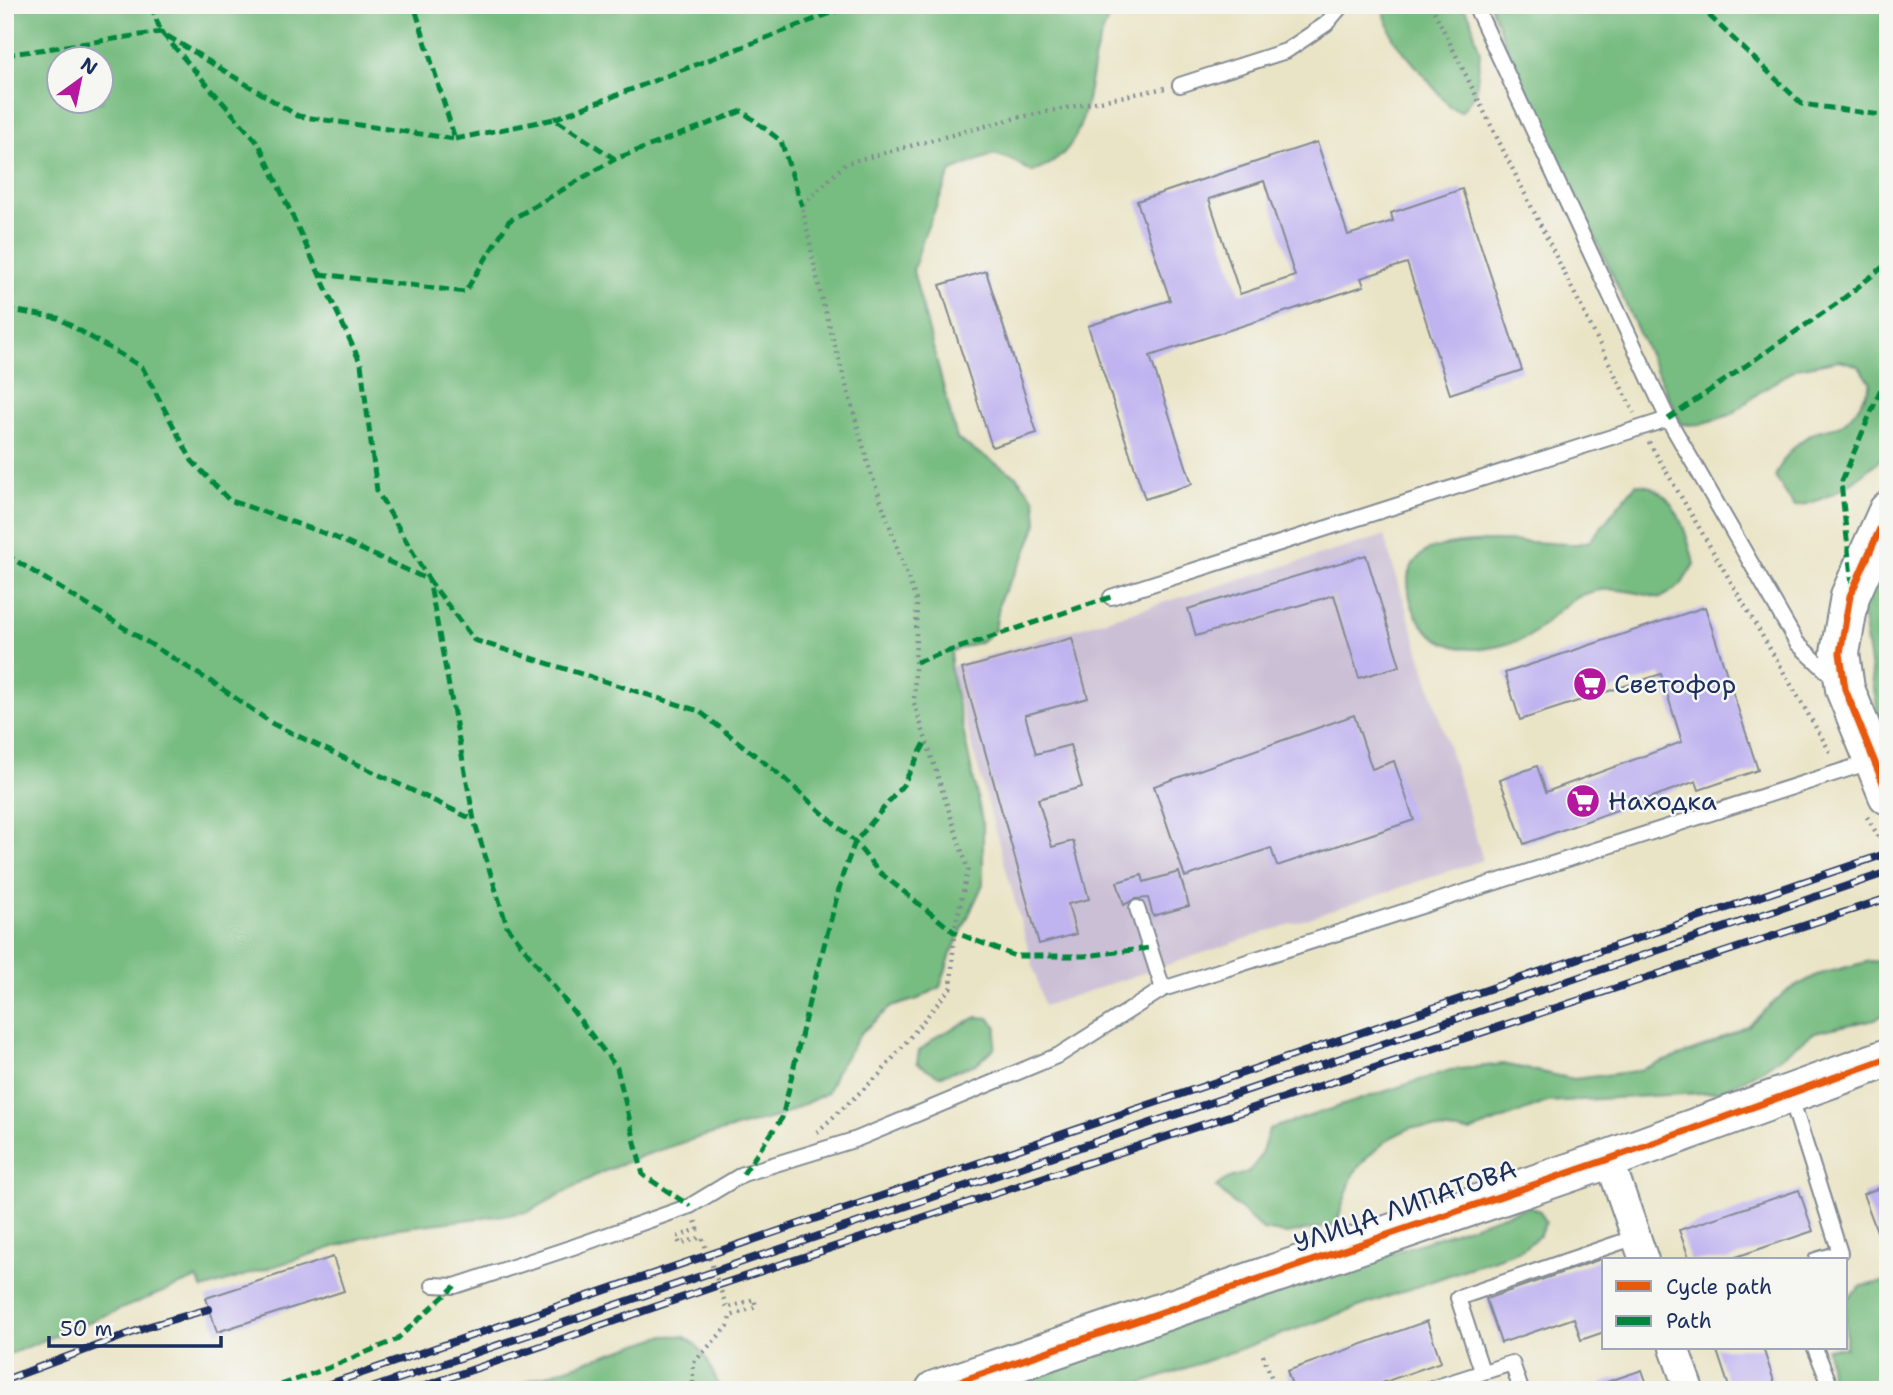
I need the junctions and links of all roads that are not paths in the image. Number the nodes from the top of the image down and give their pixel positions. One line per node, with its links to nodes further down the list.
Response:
1 (1342, 5): 3 (lane)
2 (1475, 5): 4 (lane)
3 (1180, 85)
4 (1668, 419): 6 (lane); 7 (lane)
5 (1888, 511): 7 (street)
6 (1111, 597)
7 (1845, 689): 8 (street)
8 (1881, 777): 10 (lane)
9 (1137, 908): 10 (lane)
10 (1163, 989): 18 (lane)
11 (1888, 1058): 12 (street, УЛИЦА ЛИПАТОВА)
12 (1790, 1094): 13 (street, УЛИЦА ЛИПАТОВА); 16 (lane)
13 (1609, 1159): 14 (street); 22 (street, УЛИЦА ЛИПАТОВА)
14 (1640, 1249): 15 (lane)
15 (1607, 1258)
16 (1823, 1258)
17 (1602, 1259): 21 (lane)
18 (433, 1285)
19 (1675, 1350): 25 (street)
20 (1816, 1350): 26 (lane)
21 (1482, 1371): 23 (lane); 24 (lane)
22 (935, 1390)
23 (1427, 1390)
24 (1521, 1390)
25 (1689, 1390)
26 (1832, 1390)

